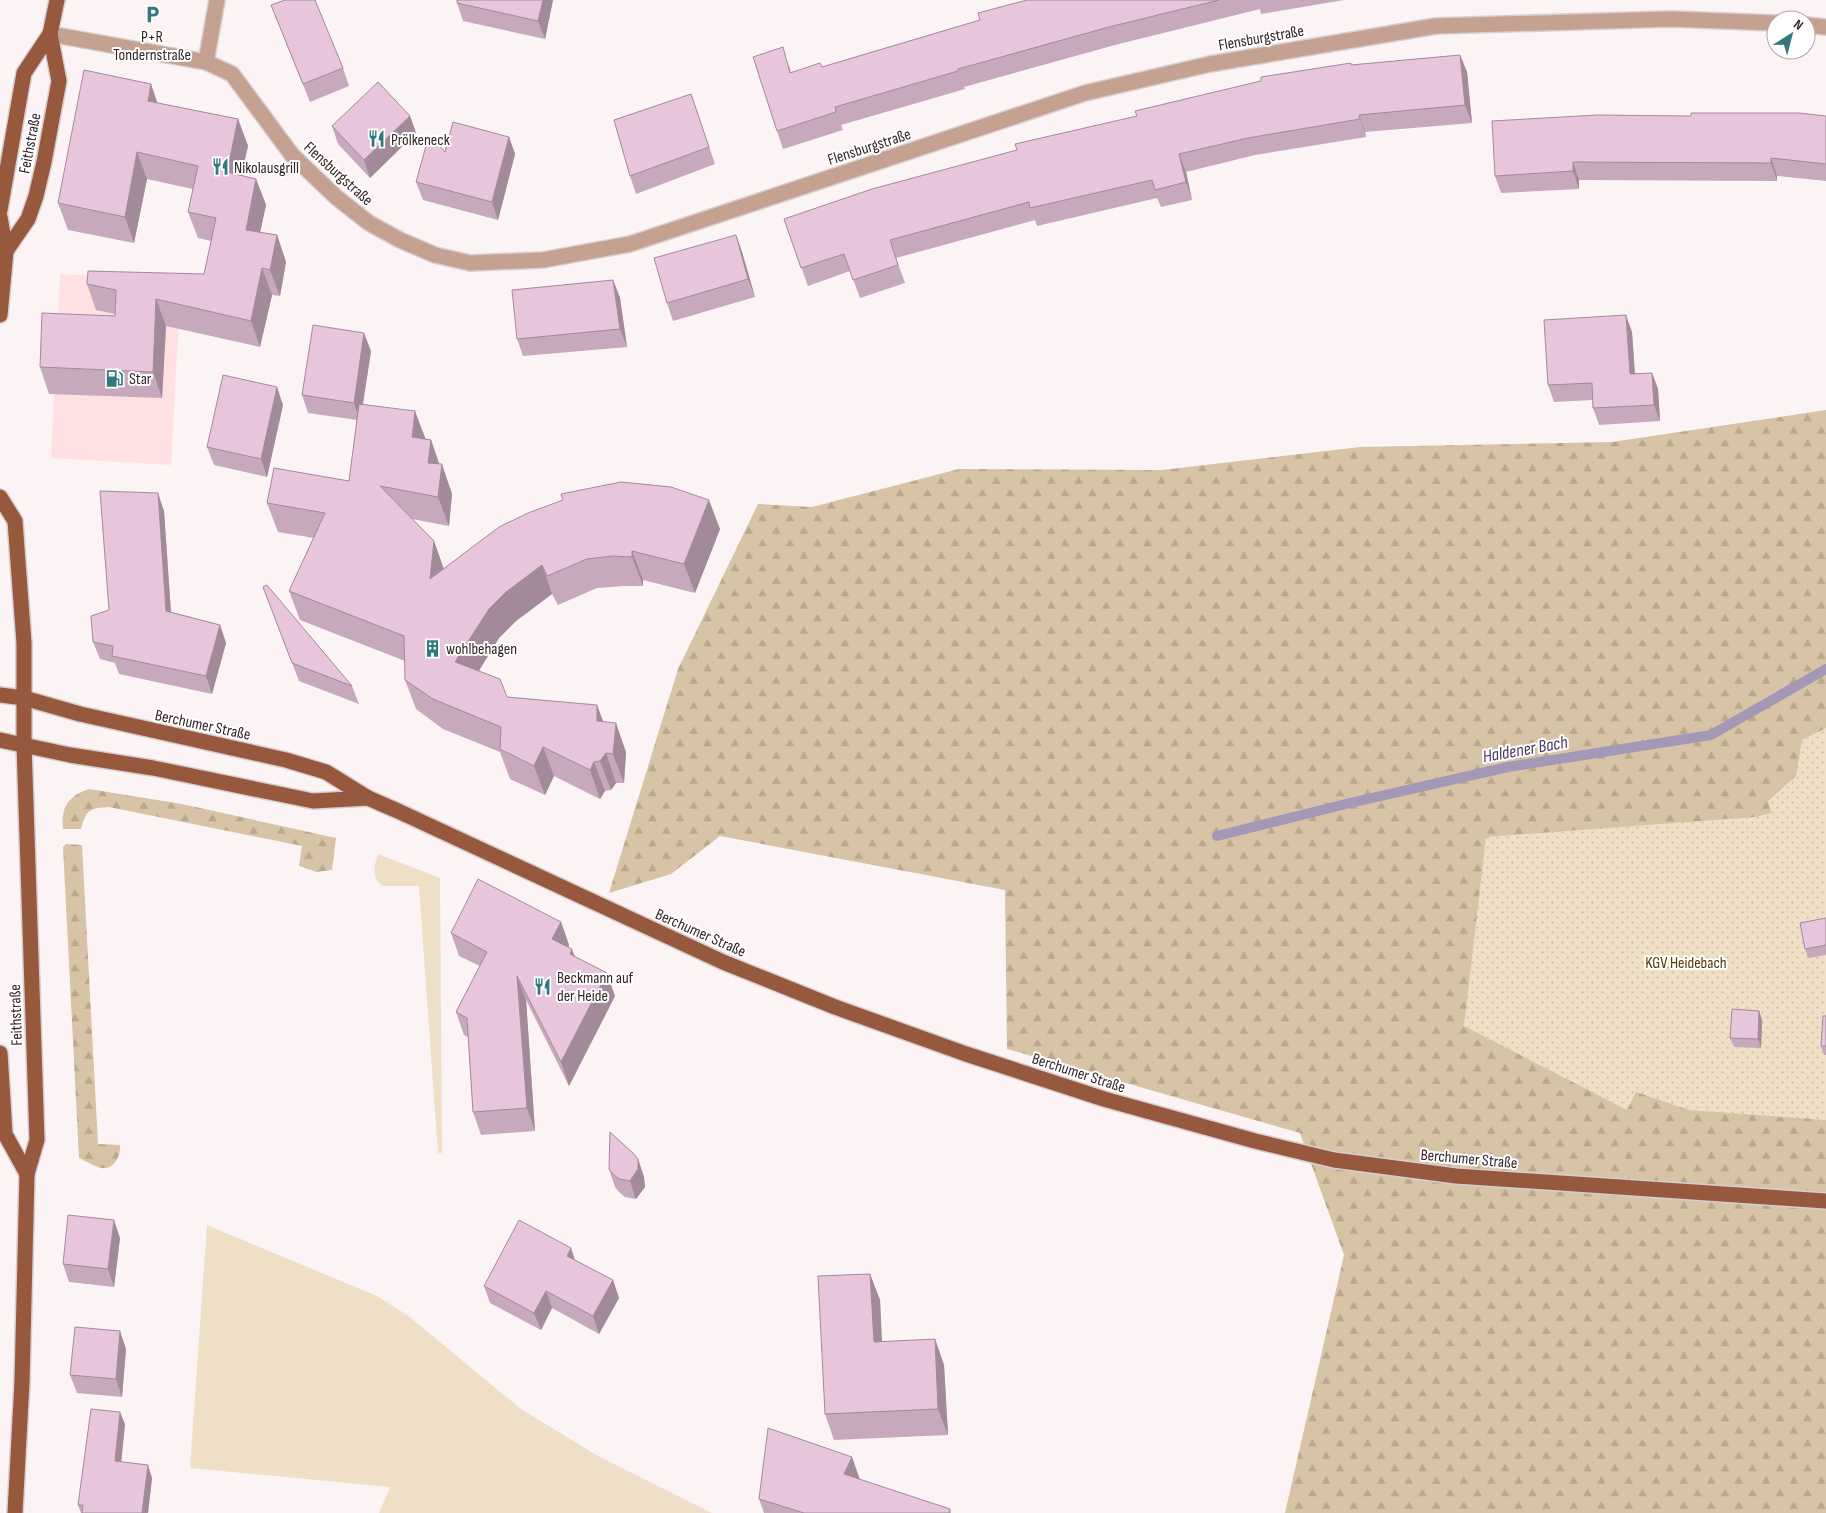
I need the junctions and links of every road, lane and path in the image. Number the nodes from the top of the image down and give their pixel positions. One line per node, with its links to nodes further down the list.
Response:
1 (57, 0): 4 (main road, Feithstraße)
2 (217, 0): 5 (street)
3 (1766, 23): 5 (street, Flensburgstraße)
4 (50, 34): 5 (street, Flensburgstraße); 6 (main road, Feithstraße); 8 (main road, Feithstraße)
5 (206, 62)
6 (0, 210)
7 (0, 217): 8 (main road, Feithstraße)
8 (6, 251): 9 (main road, Feithstraße)
9 (0, 315)
10 (0, 497): 12 (main road, Feithstraße)
11 (0, 695): 12 (main road, Berchumer Straße)
12 (24, 698): 14 (main road, Feithstraße); 15 (main road, Berchumer Straße)
13 (0, 740): 14 (main road, Berchumer Straße)
14 (24, 744): 15 (main road, Berchumer Straße); 17 (main road, Feithstraße)
15 (368, 798): 18 (main road, Berchumer Straße)
16 (0, 1053): 17 (main road, Feithstraße)
17 (27, 1174): 19 (main road, Feithstraße)
18 (1826, 1201)
19 (14, 1513)

